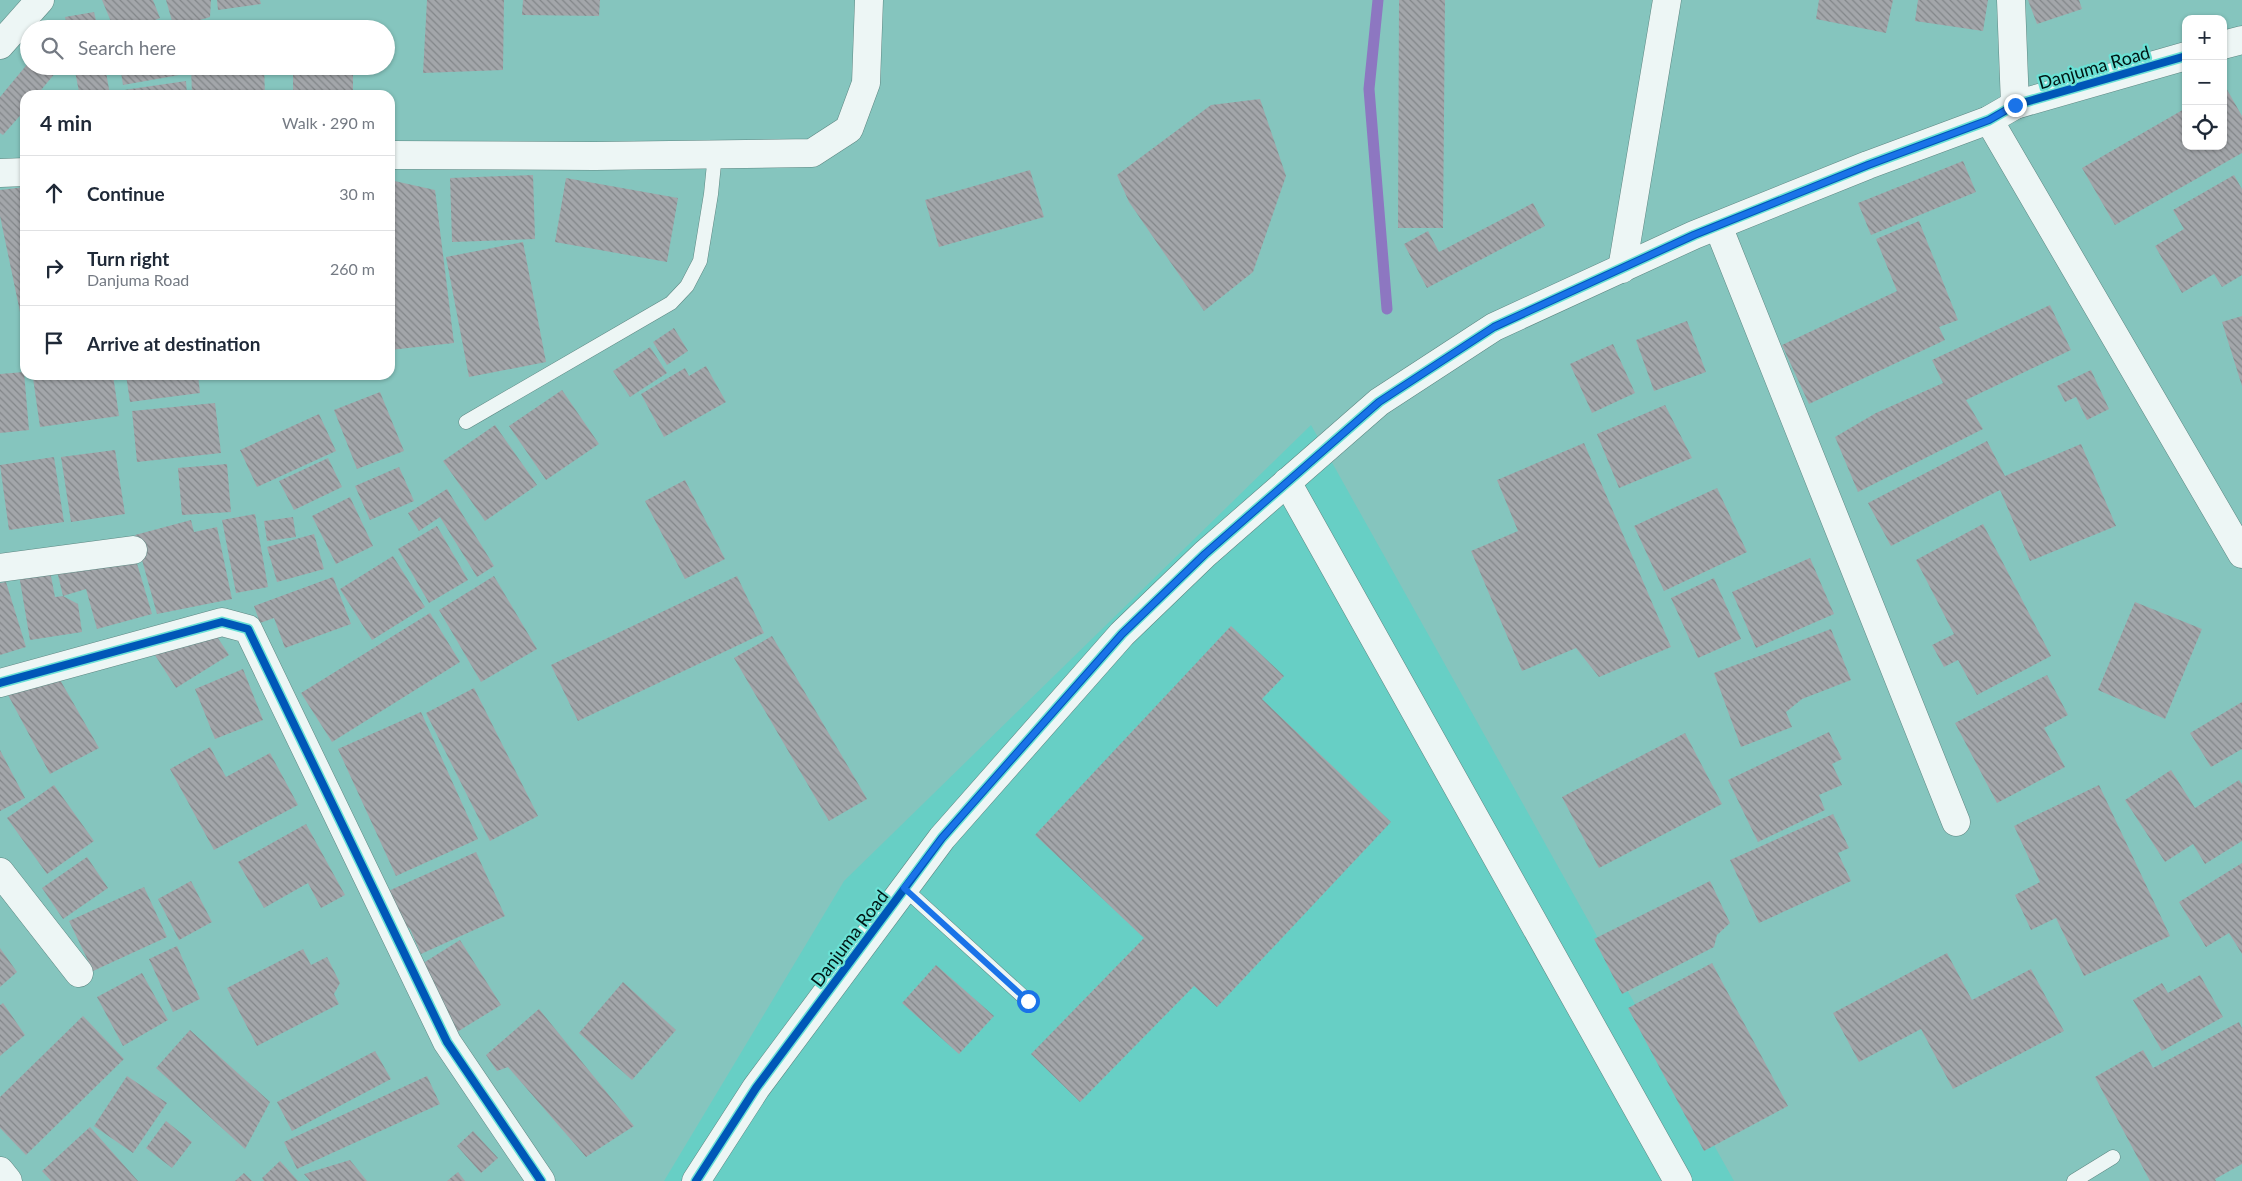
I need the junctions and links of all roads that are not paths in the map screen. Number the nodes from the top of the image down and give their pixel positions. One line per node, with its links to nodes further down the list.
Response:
1 (40, 0): 5 (street)
2 (869, 0): 13 (street)
3 (1667, 0): 18 (street)
4 (2012, 0): 11 (street)
5 (23, 20)
6 (20, 23): 9 (street)
7 (2242, 40): 8 (street)
8 (2227, 44)
9 (0, 46)
10 (2182, 57): 11 (street, Danjuma Road)
11 (2015, 105): 12 (street, Danjuma Road)
12 (1989, 120): 17 (street, Danjuma Road); 22 (street)
13 (715, 154): 14 (street); 19 (lane)
14 (395, 155)
15 (20, 172): 16 (street)
16 (0, 173)
17 (1718, 226): 18 (street, Danjuma Road); 25 (street)
18 (1622, 268): 20 (street, Danjuma Road)
19 (466, 422)
20 (1287, 482): 27 (street, Danjuma Road); 35 (street)
21 (133, 550): 23 (street)
22 (2242, 554)
23 (0, 568)
24 (0, 683): 33 (street)
25 (1956, 822)
26 (0, 872): 28 (street)
27 (904, 888): 29 (lane); 34 (street, Danjuma Road)
28 (79, 973)
29 (1028, 1001)
30 (2113, 1157): 36 (lane)
31 (0, 1172): 32 (street)
32 (8, 1181)
33 (541, 1181)
34 (696, 1181)
35 (1678, 1181)
36 (2074, 1181)

